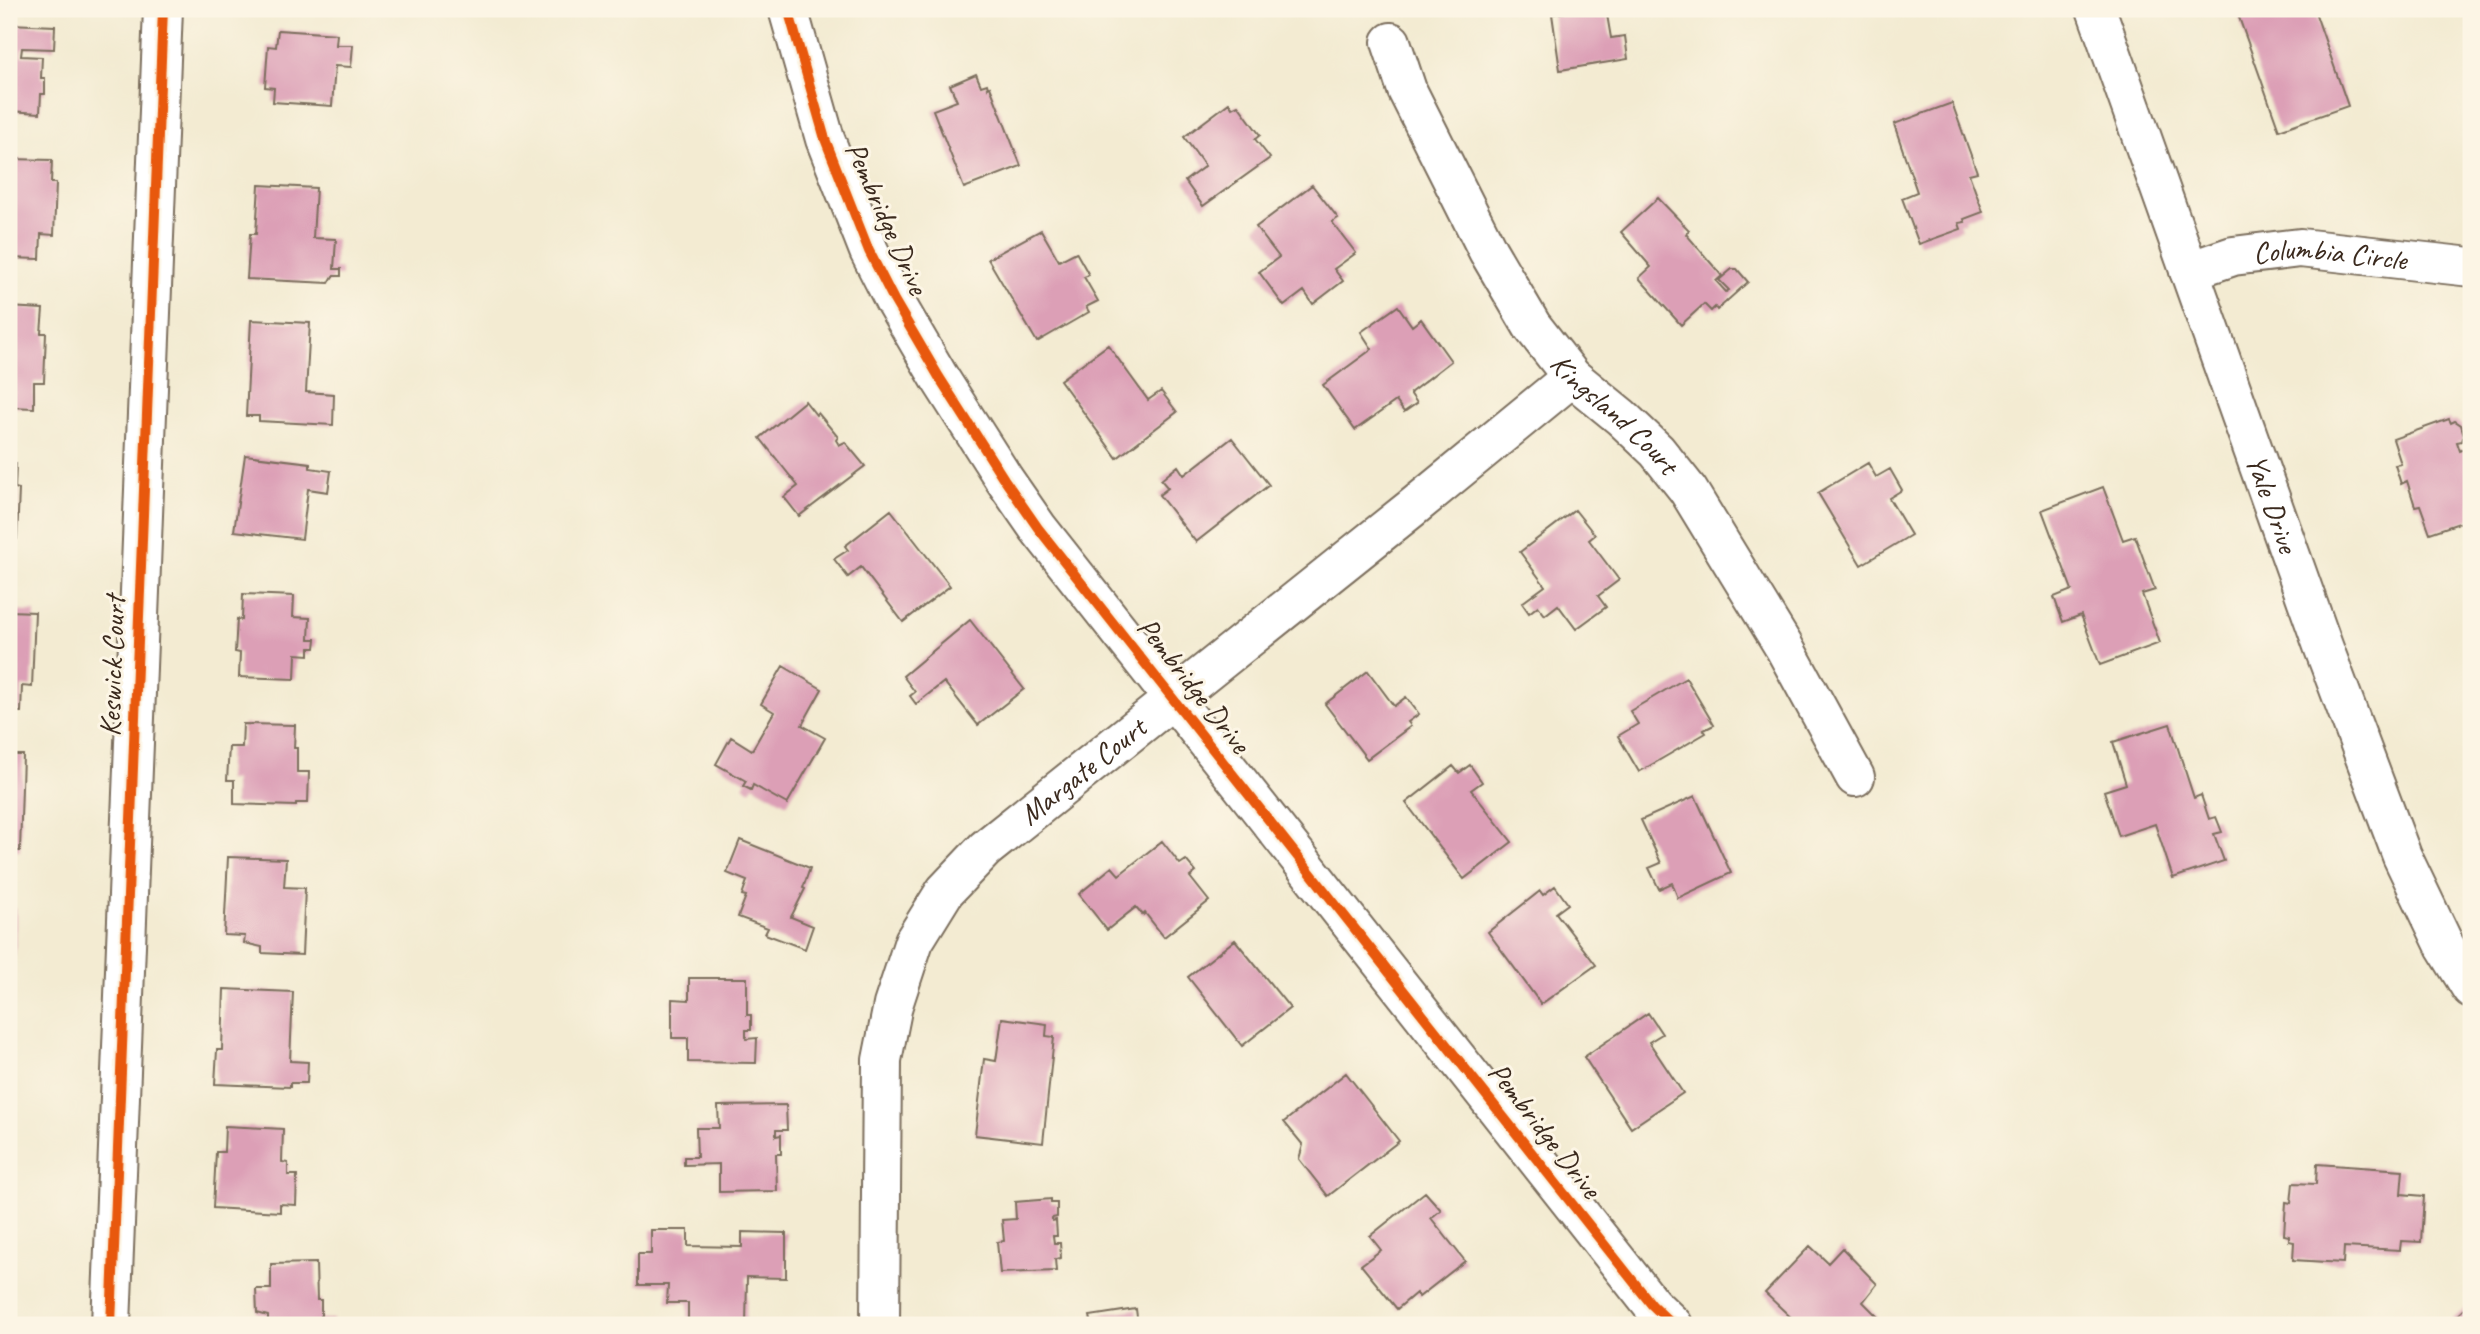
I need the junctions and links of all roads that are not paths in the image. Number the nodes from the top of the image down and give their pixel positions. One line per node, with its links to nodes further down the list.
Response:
1 (163, 9): 11 (street, Keswick Court)
2 (788, 9): 8 (street, Pembridge Drive)
3 (2096, 9): 6 (street, Yale Drive)
4 (1391, 42): 7 (street, Kingsland Court)
5 (2471, 267): 6 (street, Columbia Circle)
6 (2189, 271): 10 (street, Yale Drive)
7 (1572, 377): 8 (street, Margate Court); 9 (street, Kingsland Court)
8 (1173, 697): 12 (street, Margate Court); 13 (street, Pembridge Drive)
9 (1855, 777)
10 (2471, 988)
11 (111, 1325)
12 (880, 1325)
13 (1673, 1325)

